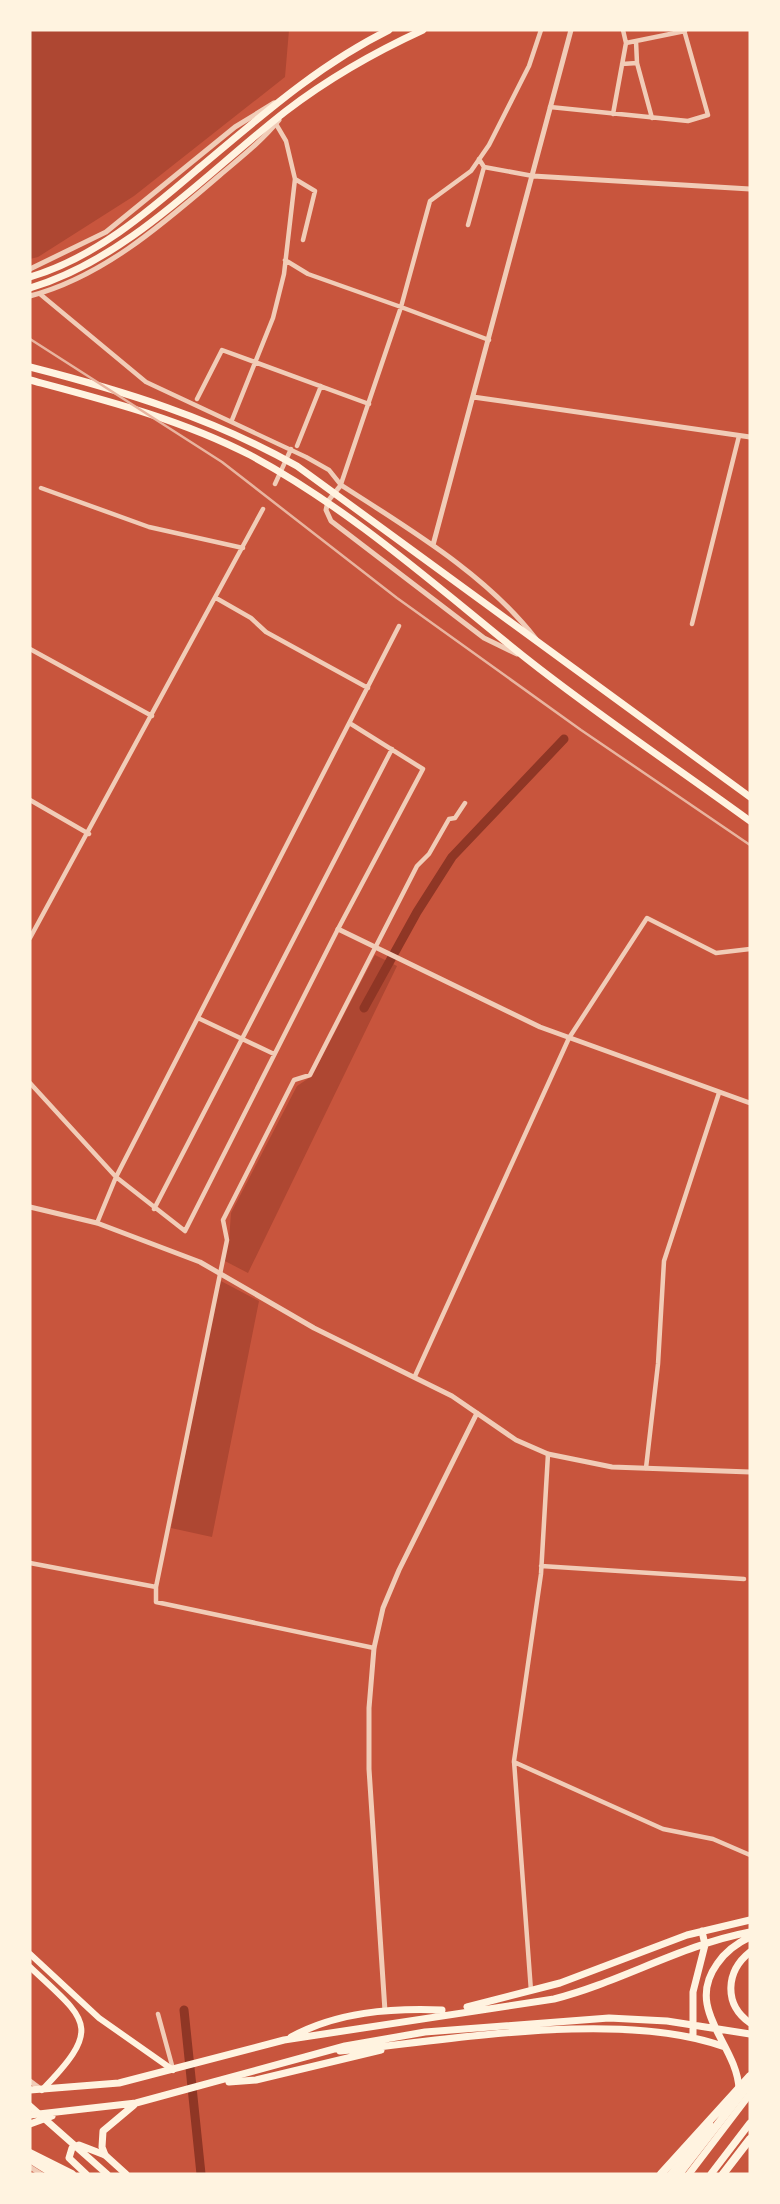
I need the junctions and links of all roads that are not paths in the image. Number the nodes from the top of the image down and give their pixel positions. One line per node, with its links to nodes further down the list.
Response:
1 (388, 30): 13 (main road)
2 (423, 30): 15 (main road)
3 (541, 30): 19 (street)
4 (571, 30): 14 (street)
5 (623, 30): 10 (street)
6 (653, 30): 8 (street)
7 (685, 30): 8 (street); 17 (street)
8 (656, 37): 9 (street)
9 (636, 41): 10 (street); 11 (street)
10 (626, 43): 12 (street)
11 (637, 63): 12 (street); 17 (street)
12 (622, 64): 16 (street)
13 (280, 100): 27 (street); 28 (main road)
14 (550, 107): 16 (street); 21 (street)
15 (286, 111): 18 (street); 29 (main road)
16 (613, 114): 17 (street)
17 (652, 118)
18 (276, 124): 22 (street); 30 (street)
19 (479, 158): 20 (street); 32 (street)
20 (484, 167): 21 (street); 24 (street)
21 (533, 176): 23 (street); 33 (street)
22 (295, 179): 25 (street); 26 (street)
23 (750, 189)
24 (468, 225)
25 (303, 240)
26 (285, 260): 32 (street); 34 (street)
27 (30, 269)
28 (30, 277)
29 (30, 288)
30 (40, 294): 31 (street); 41 (street)
31 (30, 296)
32 (401, 307): 33 (street); 40 (street)
33 (489, 340): 38 (street)
34 (254, 363): 37 (street); 39 (street); 41 (street)
35 (30, 367): 54 (main road)
36 (30, 380): 56 (main road)
37 (321, 386): 40 (street); 44 (street)
38 (473, 397): 42 (street); 49 (street)
39 (197, 399)
40 (369, 404): 46 (street)
41 (232, 420): 44 (street)
42 (738, 436): 43 (street); 52 (street)
43 (750, 437)
44 (294, 447): 45 (street); 46 (street)
45 (275, 484)
46 (341, 485): 49 (street); 56 (street)
47 (41, 488): 50 (street)
48 (263, 509): 50 (street)
49 (433, 545): 54 (street)
50 (243, 548): 51 (street)
51 (216, 598): 57 (street); 58 (street)
52 (692, 624)
53 (399, 626): 57 (street)
54 (538, 641): 61 (main road)
55 (30, 649): 58 (street)
56 (527, 659): 64 (main road)
57 (368, 688): 59 (street)
58 (152, 716): 65 (street)
59 (351, 723): 60 (street); 70 (street)
60 (392, 749): 66 (street); 72 (street)
61 (750, 797)
62 (30, 800): 65 (street)
63 (466, 803): 68 (street)
64 (750, 821)
65 (89, 834): 67 (street)
66 (338, 929): 68 (street); 73 (street)
67 (30, 938)
68 (375, 947): 71 (street); 81 (street)
69 (750, 949): 71 (street)
70 (198, 1018): 72 (street); 77 (street)
71 (569, 1038): 75 (street); 82 (street)
72 (242, 1039): 73 (street); 79 (street)
73 (274, 1054): 79 (street)
74 (30, 1083): 77 (street)
75 (719, 1093): 76 (street); 85 (street)
76 (750, 1103)
77 (116, 1177): 79 (street); 80 (street)
78 (30, 1207): 80 (street)
79 (154, 1209)
80 (97, 1223): 81 (street)
81 (218, 1271): 82 (street); 90 (street)
82 (415, 1376): 83 (street)
83 (477, 1413): 84 (street); 91 (street)
84 (548, 1454): 85 (street); 88 (street)
85 (646, 1468): 86 (street)
86 (750, 1472)
87 (30, 1563): 90 (street)
88 (541, 1566): 89 (street); 92 (street)
89 (744, 1579)
90 (156, 1587): 91 (street)
91 (374, 1647): 101 (street)
92 (514, 1761): 93 (street); 100 (street)
93 (750, 1855)
94 (750, 1920): 95 (main road)
95 (702, 1931): 100 (main road); 106 (main road)
96 (750, 1935): 102 (main road); 109 (main road)
97 (750, 1952): 104 (main road)
98 (30, 1954): 111 (main road)
99 (30, 1967): 118 (main road)
100 (531, 1991): 102 (main road)
101 (385, 2011): 102 (main road); 107 (main road)
102 (458, 2011): 107 (main road)
103 (158, 2014): 111 (street)
104 (750, 2023)
105 (750, 2034): 110 (main road)
106 (693, 2038): 108 (main road); 109 (main road)
107 (284, 2040): 111 (main road)
108 (395, 2046): 110 (main road); 115 (main road)
109 (725, 2048): 116 (main road)
110 (316, 2053): 115 (main road)
111 (174, 2070): 118 (main road)
112 (750, 2076): 139 (highway)
113 (30, 2081): 118 (street)
114 (750, 2083): 141 (highway)
115 (213, 2084): 120 (main road)
116 (739, 2089): 125 (main road); 140 (main road)
117 (30, 2090): 118 (main road)
118 (42, 2090)
119 (750, 2094): 125 (main road)
120 (136, 2103): 122 (main road); 129 (main road)
121 (30, 2106): 137 (main road)
122 (57, 2114): 123 (main road); 124 (main road)
123 (30, 2115)
124 (30, 2124)
125 (728, 2124): 142 (main road)
126 (748, 2126): 143 (main road)
127 (750, 2138): 144 (highway)
128 (750, 2144): 144 (main road)
129 (105, 2155): 136 (main road); 138 (main road)
130 (30, 2156): 133 (highway); 134 (main road); 135 (highway)
131 (30, 2167): 132 (street)
132 (41, 2174)
133 (54, 2174)
134 (63, 2174)
135 (72, 2174)
136 (86, 2174)
137 (107, 2174)
138 (126, 2174)
139 (661, 2174)
140 (671, 2174)
141 (679, 2174)
142 (689, 2174)
143 (711, 2174)
144 (725, 2174)

